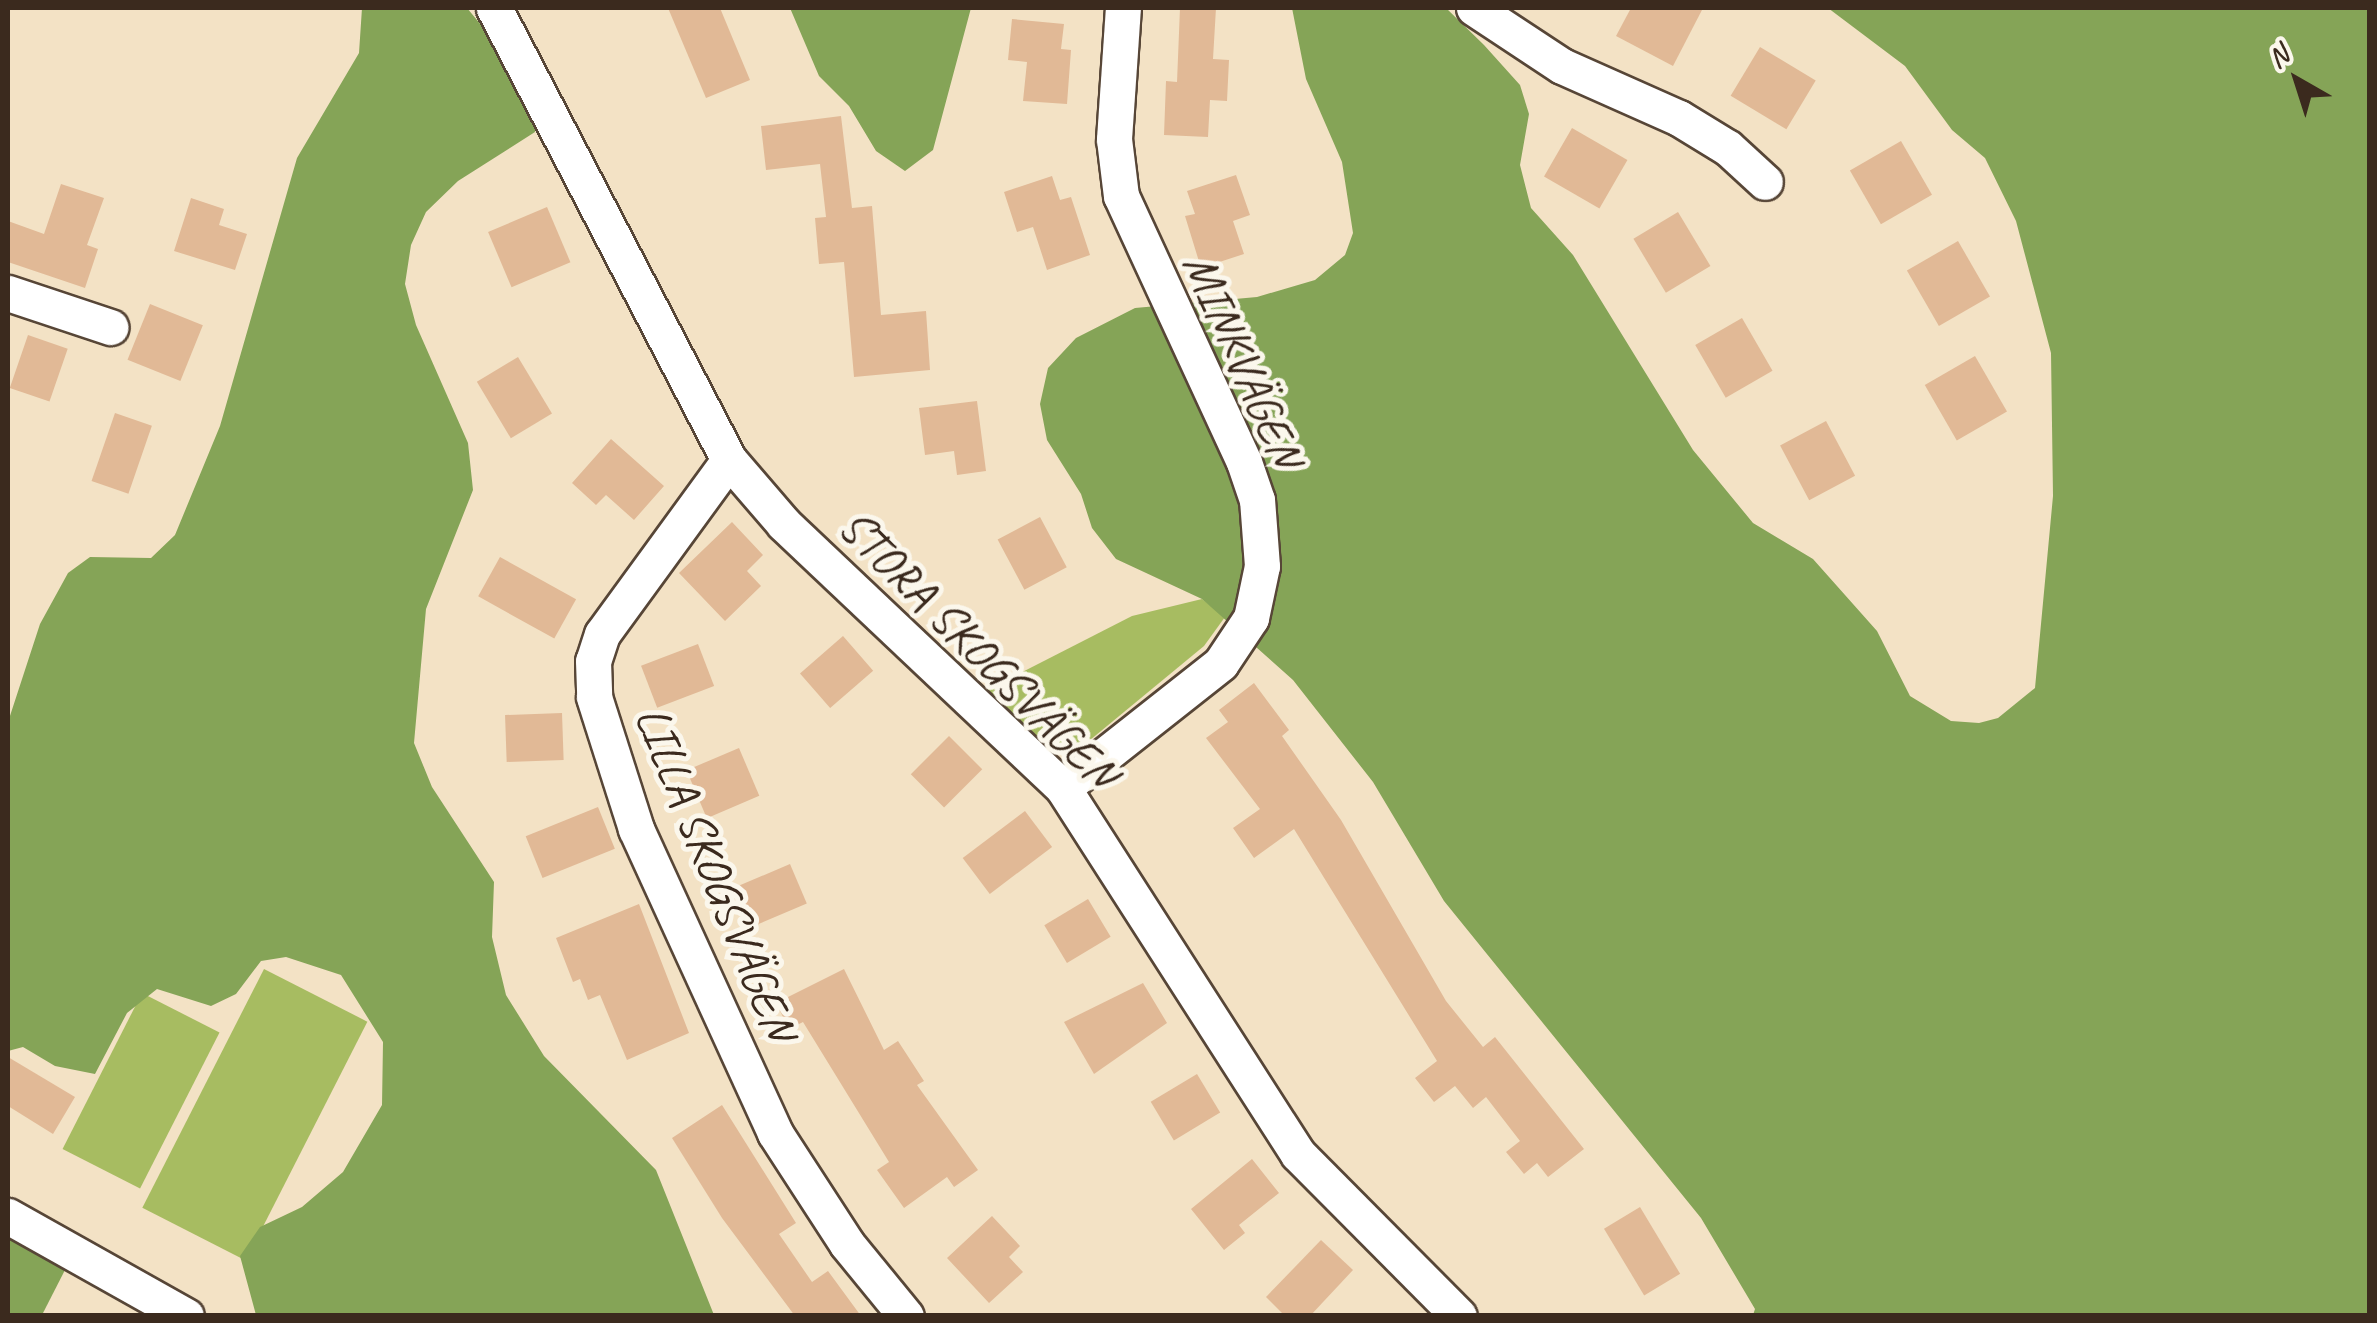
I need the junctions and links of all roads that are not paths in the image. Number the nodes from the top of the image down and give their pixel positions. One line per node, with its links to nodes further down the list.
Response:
1 (494, 8): 7 (street, STORA SKOGSVÄGEN)
2 (1123, 8): 8 (street, MINKVÄGEN)
3 (1474, 8): 4 (street)
4 (1765, 182)
5 (8, 292): 6 (street)
6 (110, 327)
7 (728, 460): 8 (street, STORA SKOGSVÄGEN); 11 (street, LILLA SKOGSVÄGEN)
8 (1063, 788): 12 (street, STORA SKOGSVÄGEN)
9 (8, 1216): 10 (street)
10 (186, 1316)
11 (906, 1316)
12 (1459, 1316)

